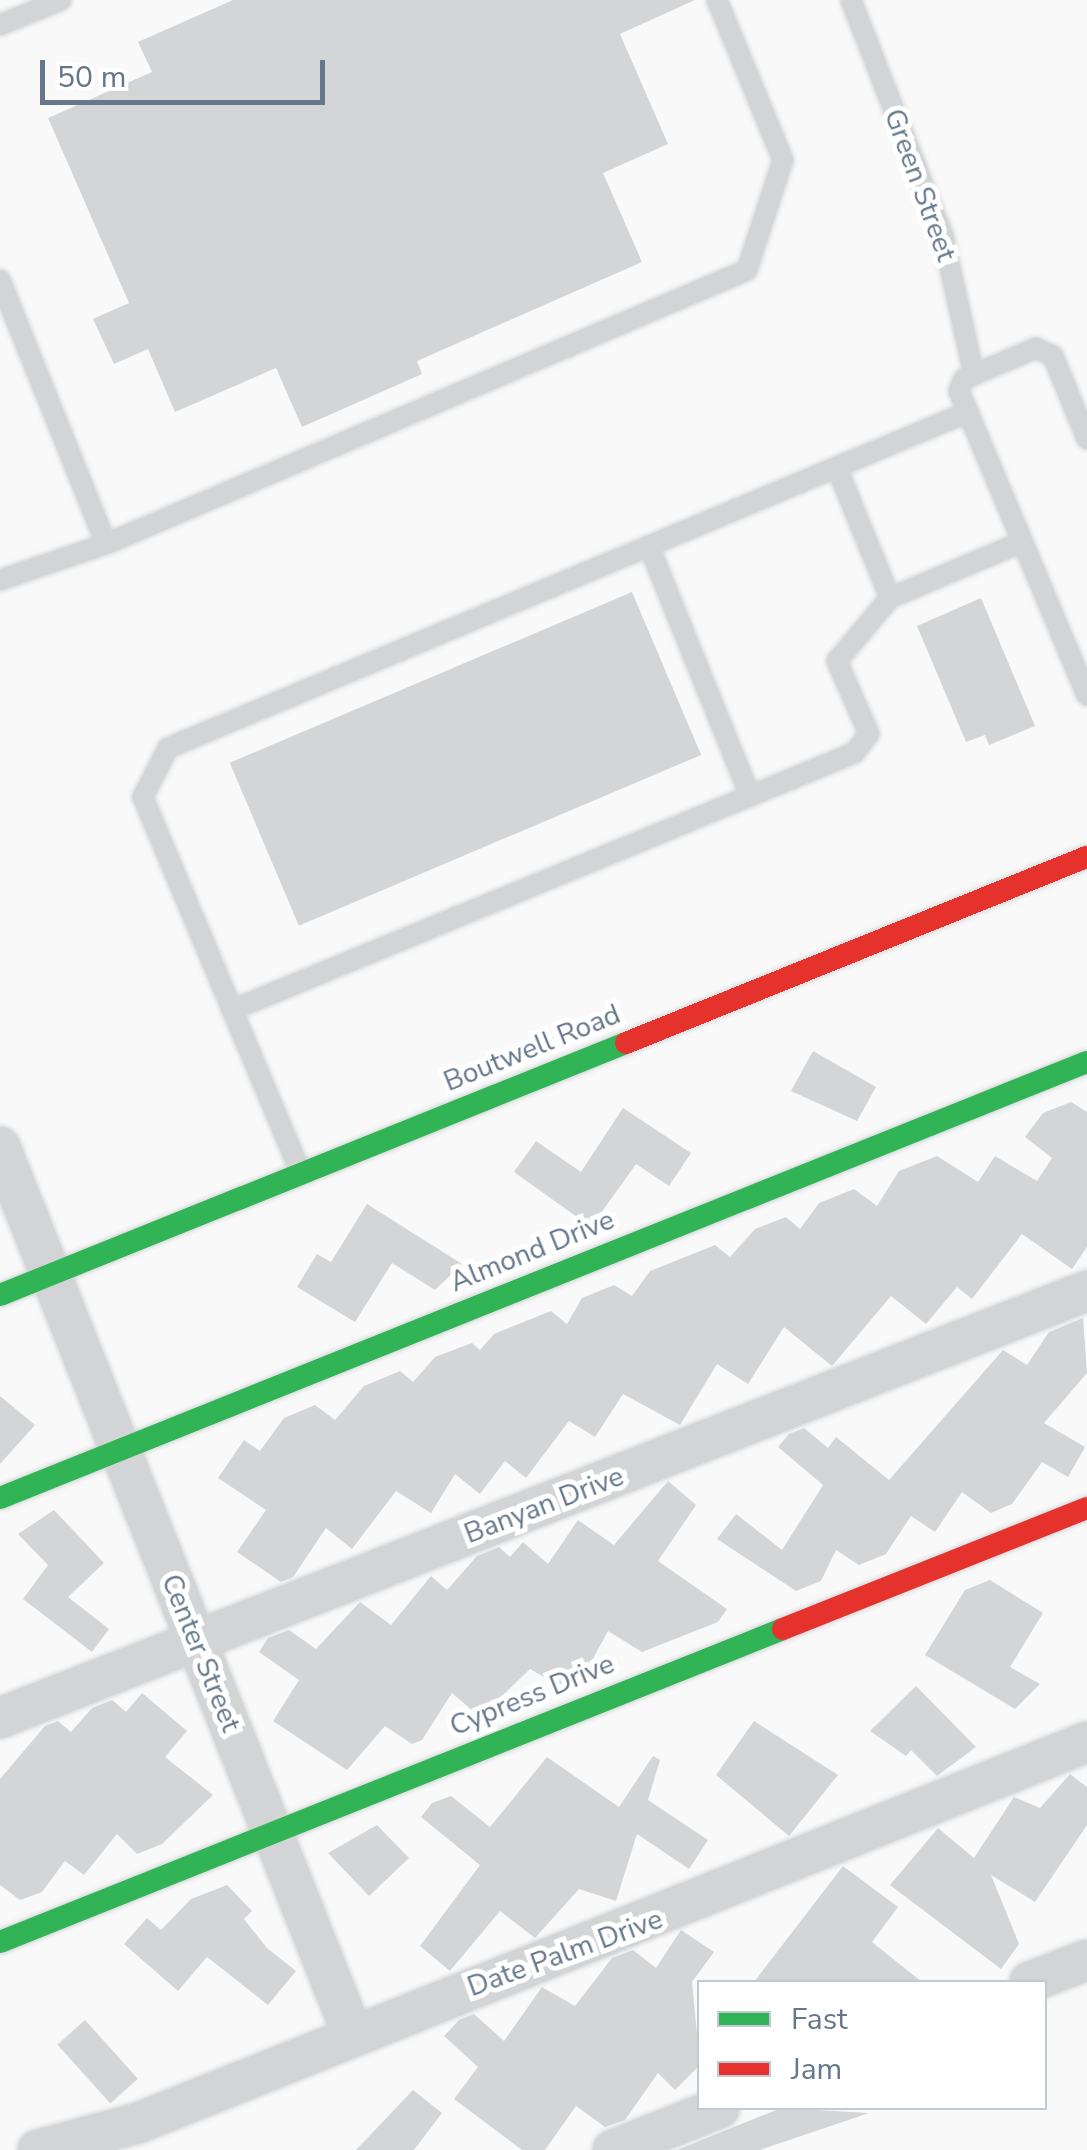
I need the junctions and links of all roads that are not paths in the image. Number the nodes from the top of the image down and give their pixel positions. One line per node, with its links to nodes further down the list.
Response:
1 (62, 0): 4 (lane)
2 (717, 0): 11 (lane)
3 (850, 0): 6 (lane, Green Street)
4 (0, 25)
5 (0, 280): 11 (lane)
6 (974, 375): 7 (lane); 8 (lane)
7 (968, 412): 9 (lane); 10 (lane)
8 (1087, 439)
9 (836, 468): 12 (lane); 14 (lane)
10 (1022, 542): 14 (lane); 15 (lane)
11 (106, 544): 13 (lane)
12 (649, 546): 16 (lane); 18 (lane)
13 (0, 580)
14 (890, 598): 16 (lane)
15 (1087, 695)
16 (750, 796): 18 (lane)
17 (1087, 857): 21 (street, Boutwell Road)
18 (232, 1010): 21 (lane)
19 (1087, 1062): 25 (street, Almond Drive)
20 (0, 1147): 22 (street, Center Street)
21 (301, 1173): 22 (street, Boutwell Road)
22 (50, 1274): 24 (street, Boutwell Road); 25 (street, Center Street)
23 (1087, 1291): 28 (street, Banyan Drive)
24 (0, 1295)
25 (120, 1448): 26 (street, Almond Drive); 28 (street, Center Street)
26 (0, 1498)
27 (1087, 1508): 31 (street, Cypress Drive)
28 (197, 1642): 29 (street, Banyan Drive); 31 (street, Center Street)
29 (0, 1718)
30 (1087, 1742): 35 (street, Date Palm Drive)
31 (272, 1830): 32 (street, Cypress Drive); 35 (street, Center Street)
32 (0, 1942)
33 (1087, 1960): 34 (street)
34 (1035, 1980)
35 (352, 2032): 37 (street, Date Palm Drive)
36 (714, 2110): 38 (street)
37 (38, 2150)
38 (613, 2150)

